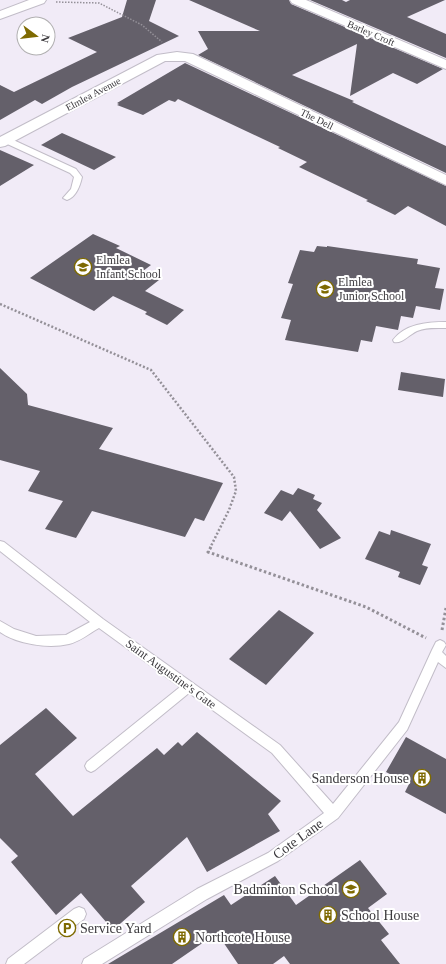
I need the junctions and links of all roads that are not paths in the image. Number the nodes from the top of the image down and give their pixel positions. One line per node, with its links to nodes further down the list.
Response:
1 (40, 0): 3 (street)
2 (296, 0): 5 (street, Barley Croft)
3 (0, 15)
4 (182, 56): 6 (street, Elmlea Avenue); 7 (street, The Dell)
5 (446, 65)
6 (3, 142): 8 (lane)
7 (446, 181)
8 (67, 198)
9 (446, 325): 10 (lane)
10 (397, 340)
11 (0, 544): 12 (lane, Saint Augustine's Gate)
12 (99, 622): 13 (lane); 15 (lane, Saint Augustine's Gate)
13 (0, 626)
14 (446, 663): 17 (lane, Cote Lane)
15 (189, 686): 16 (lane); 17 (lane, Saint Augustine's Gate)
16 (91, 766)
17 (333, 814): 20 (lane, Cote Lane)
18 (79, 914): 19 (lane)
19 (14, 964)
20 (89, 964)

